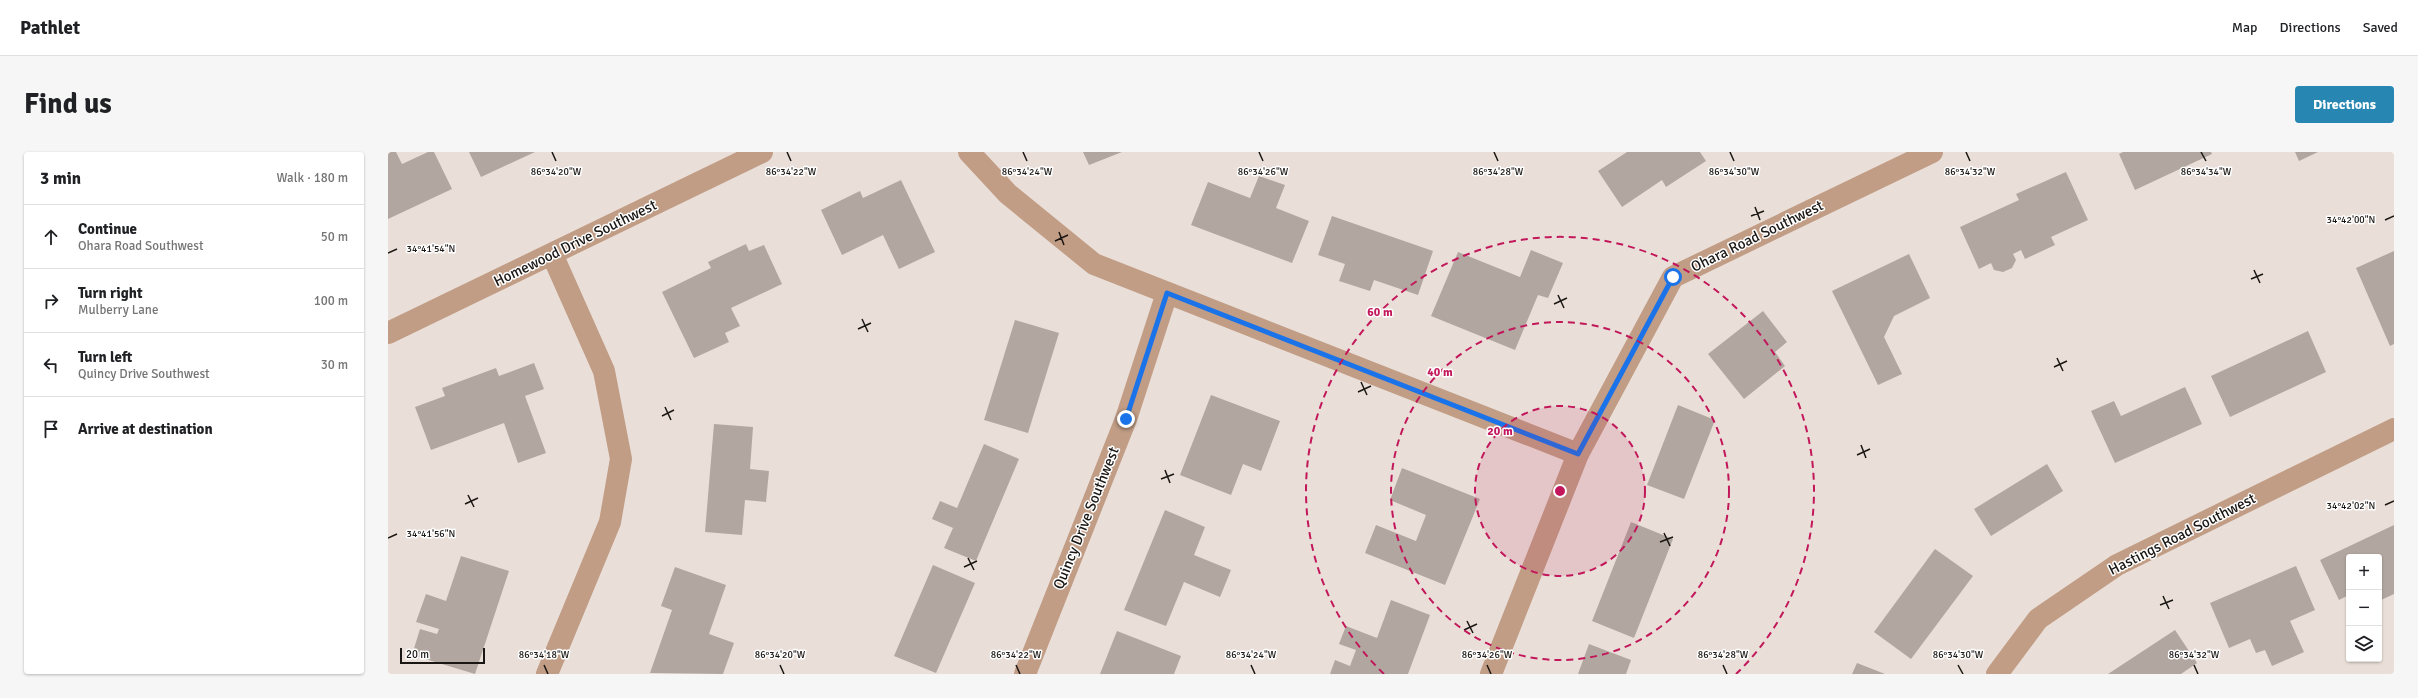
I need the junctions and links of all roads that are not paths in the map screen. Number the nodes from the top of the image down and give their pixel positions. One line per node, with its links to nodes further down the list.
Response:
1 (762, 152): 4 (street, Homewood Drive Southwest)
2 (969, 152): 5 (street)
3 (1932, 152): 8 (street, Ohara Road Southwest)
4 (552, 254): 6 (street, Homewood Drive Southwest); 9 (street)
5 (1167, 293): 8 (street); 10 (street, Quincy Drive Southwest)
6 (388, 333)
7 (2394, 429): 12 (street, Hastings Road Southwest)
8 (1578, 454): 11 (street, Ohara Road Southwest)
9 (547, 674)
10 (1025, 674)
11 (1491, 674)
12 (1997, 674)

